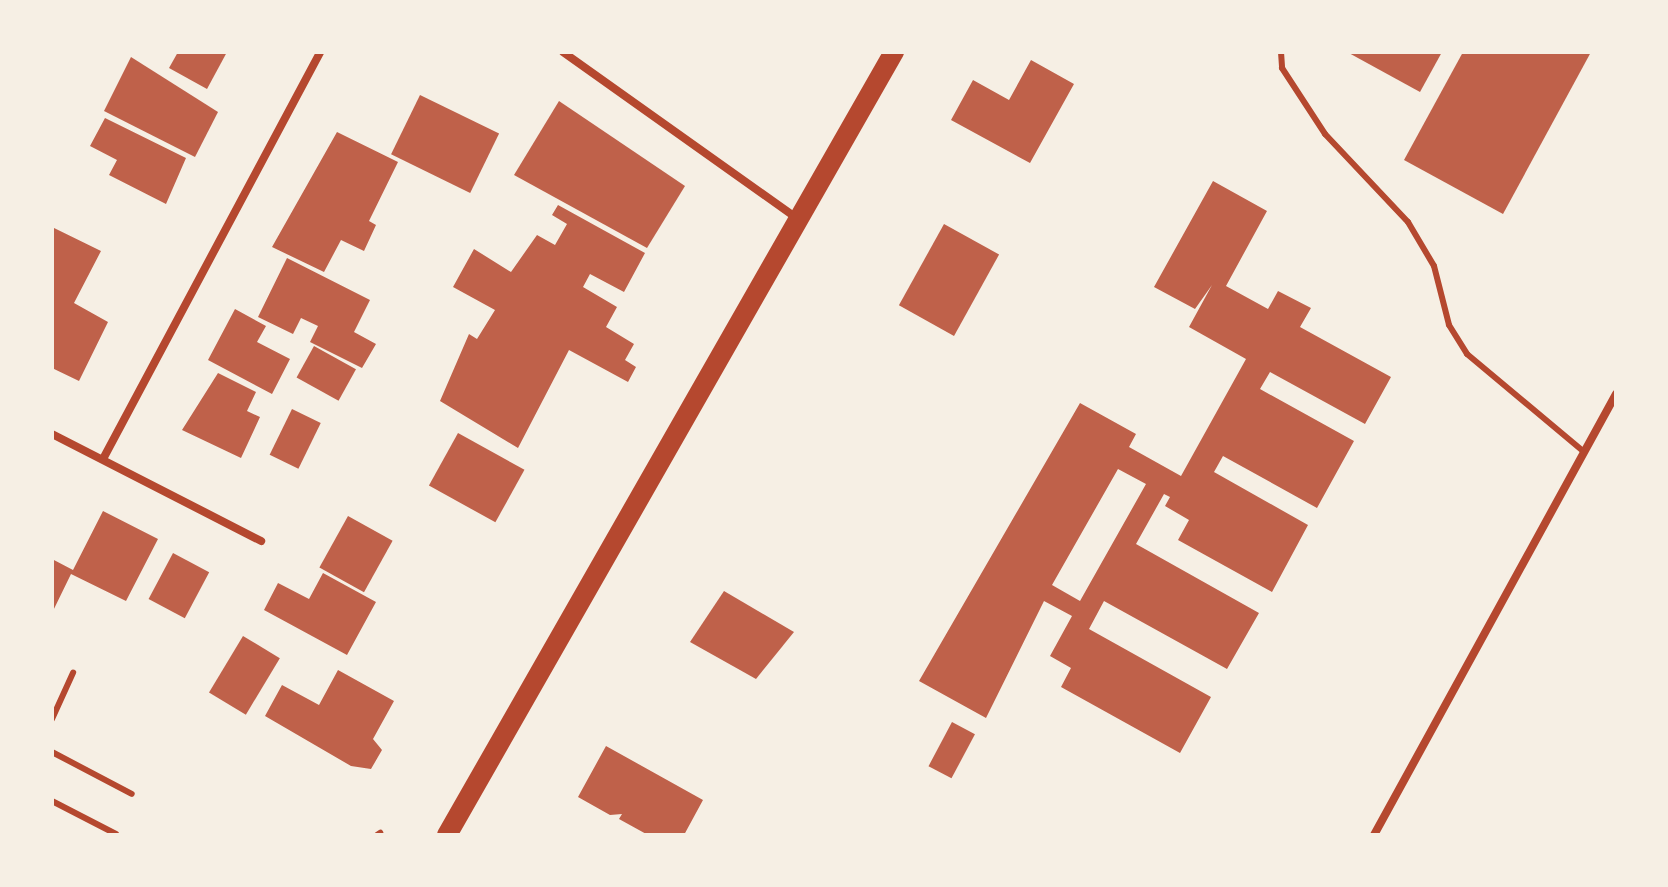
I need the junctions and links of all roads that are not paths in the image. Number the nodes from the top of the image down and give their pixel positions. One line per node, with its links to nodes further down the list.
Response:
1 (320, 52): 9 (street)
2 (563, 52): 5 (street)
3 (894, 52): 5 (main road)
4 (1281, 52): 8 (lane)
5 (799, 220): 17 (main road)
6 (1616, 394): 8 (street)
7 (52, 434): 9 (street)
8 (1582, 450): 18 (street)
9 (103, 459): 10 (street)
10 (261, 541)
11 (73, 673): 12 (lane)
12 (52, 719)
13 (52, 752): 14 (lane)
14 (132, 794)
15 (52, 801): 16 (lane)
16 (116, 834)
17 (447, 835)
18 (1374, 835)

